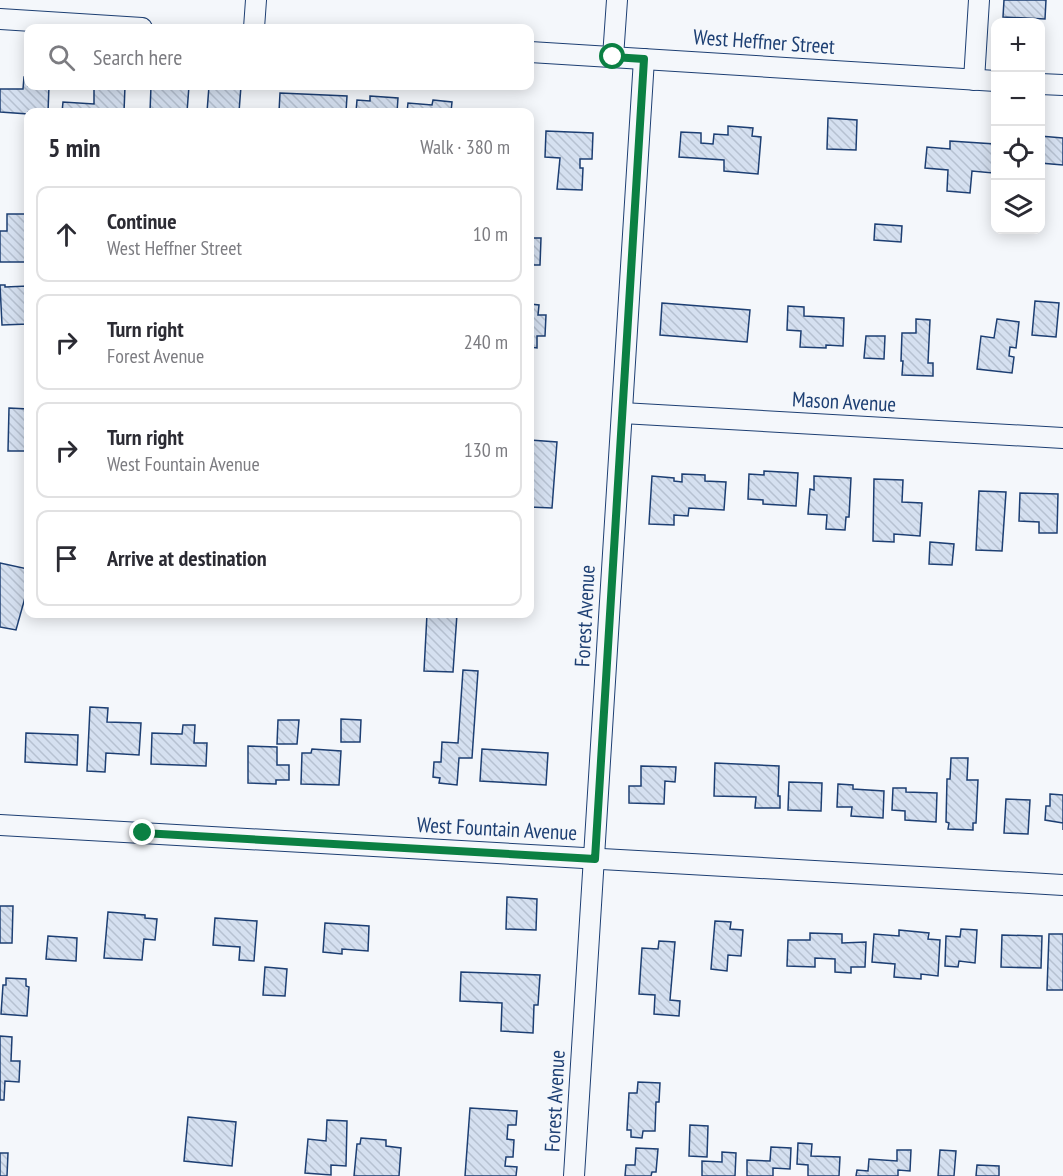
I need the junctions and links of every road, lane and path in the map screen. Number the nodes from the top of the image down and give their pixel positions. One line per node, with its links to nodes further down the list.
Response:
1 (256, 0): 6 (street)
2 (616, 0): 8 (street)
3 (979, 0): 10 (street)
4 (0, 19): 5 (street)
5 (79, 24)
6 (254, 24)
7 (534, 52): 8 (street, West Heffner Street)
8 (613, 57): 9 (street, West Heffner Street)
9 (644, 59): 10 (street, West Heffner Street); 14 (street, Forest Avenue)
10 (974, 80): 11 (street, West Heffner Street)
11 (991, 81)
12 (1045, 84): 13 (street)
13 (1063, 85)
14 (622, 413): 15 (street, Mason Avenue); 17 (street, Forest Avenue)
15 (1063, 438)
16 (0, 825): 17 (street, West Fountain Avenue)
17 (595, 859): 18 (street, West Fountain Avenue); 19 (street, Forest Avenue)
18 (1063, 885)
19 (574, 1176)

